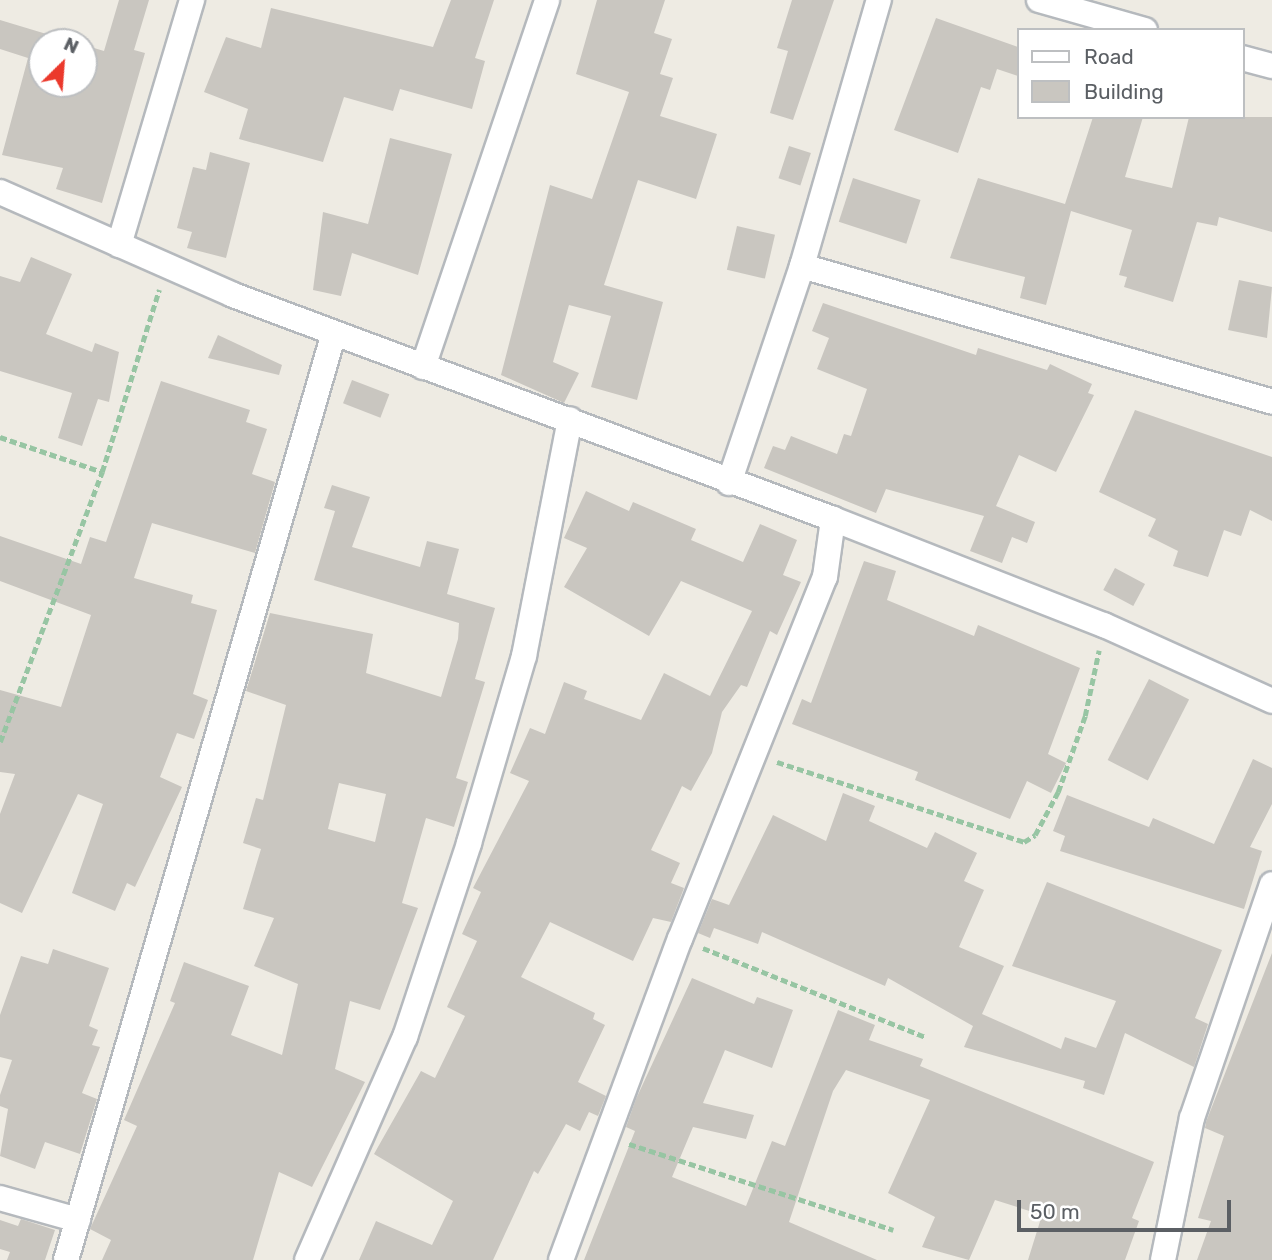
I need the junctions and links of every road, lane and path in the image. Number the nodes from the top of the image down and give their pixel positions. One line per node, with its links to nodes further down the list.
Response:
1 (192, 0): 10 (street)
2 (547, 0): 14 (street)
3 (879, 0): 12 (street)
4 (1039, 0): 5 (street)
5 (1105, 9): 6 (street)
6 (1141, 28)
7 (1244, 59): 8 (street)
8 (1272, 66)
9 (0, 192): 10 (street)
10 (119, 245): 11 (street)
11 (167, 266): 13 (street); 18 (path)
12 (803, 266): 15 (street); 19 (street)
13 (334, 333): 14 (street); 30 (street)
14 (423, 367): 16 (street)
15 (1272, 402)
16 (570, 419): 19 (street); 33 (street)
17 (0, 437): 18 (path)
18 (102, 472): 23 (path)
19 (729, 483): 20 (street)
20 (833, 519): 21 (street); 24 (street)
21 (1104, 625): 22 (street); 24 (path)
22 (1272, 701)
23 (0, 742)
24 (752, 754): 26 (street)
25 (1272, 884): 35 (street)
26 (680, 939): 27 (path); 28 (street)
27 (925, 1037)
28 (608, 1137): 31 (path); 34 (street)
29 (0, 1198): 30 (street)
30 (78, 1220): 32 (street)
31 (893, 1230)
32 (66, 1260)
33 (307, 1260)
34 (561, 1260)
35 (1163, 1260)

